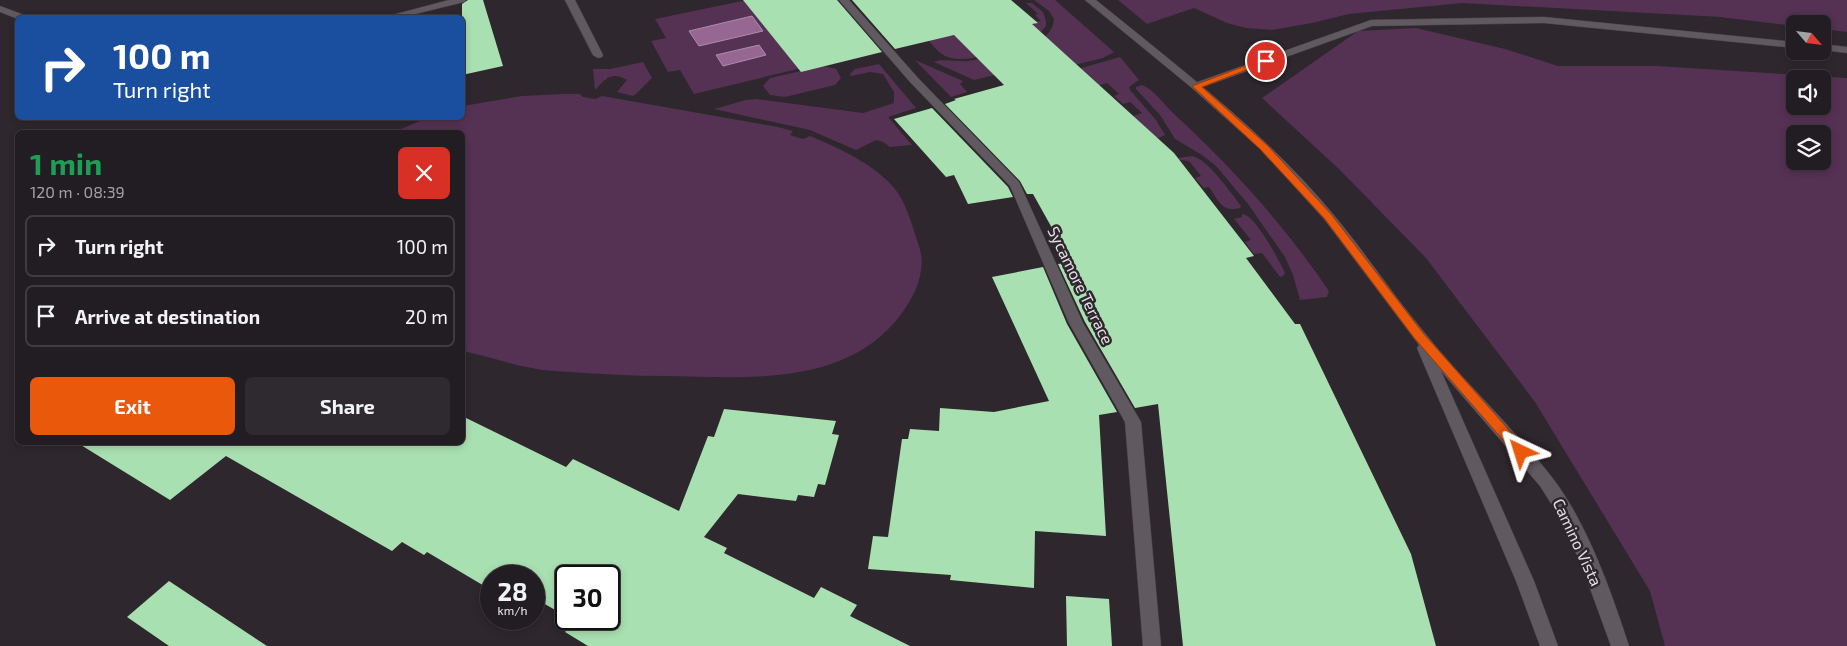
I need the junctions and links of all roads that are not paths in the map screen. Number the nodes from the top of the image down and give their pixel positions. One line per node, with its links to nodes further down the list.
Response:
1 (461, 0): 7 (street)
2 (570, 0): 11 (street)
3 (844, 0): 14 (street, Sycamore Terrace)
4 (1090, 0): 12 (street, Camino Vista)
5 (0, 9): 6 (street)
6 (16, 15)
7 (398, 15)
8 (1786, 44): 12 (street)
9 (1831, 48): 10 (street)
10 (1847, 50)
11 (598, 55)
12 (1196, 86): 13 (street, Camino Vista)
13 (1419, 336): 15 (street, Camino Vista); 16 (street, Camino Vista)
14 (1152, 646)
15 (1549, 646)
16 (1620, 646)

